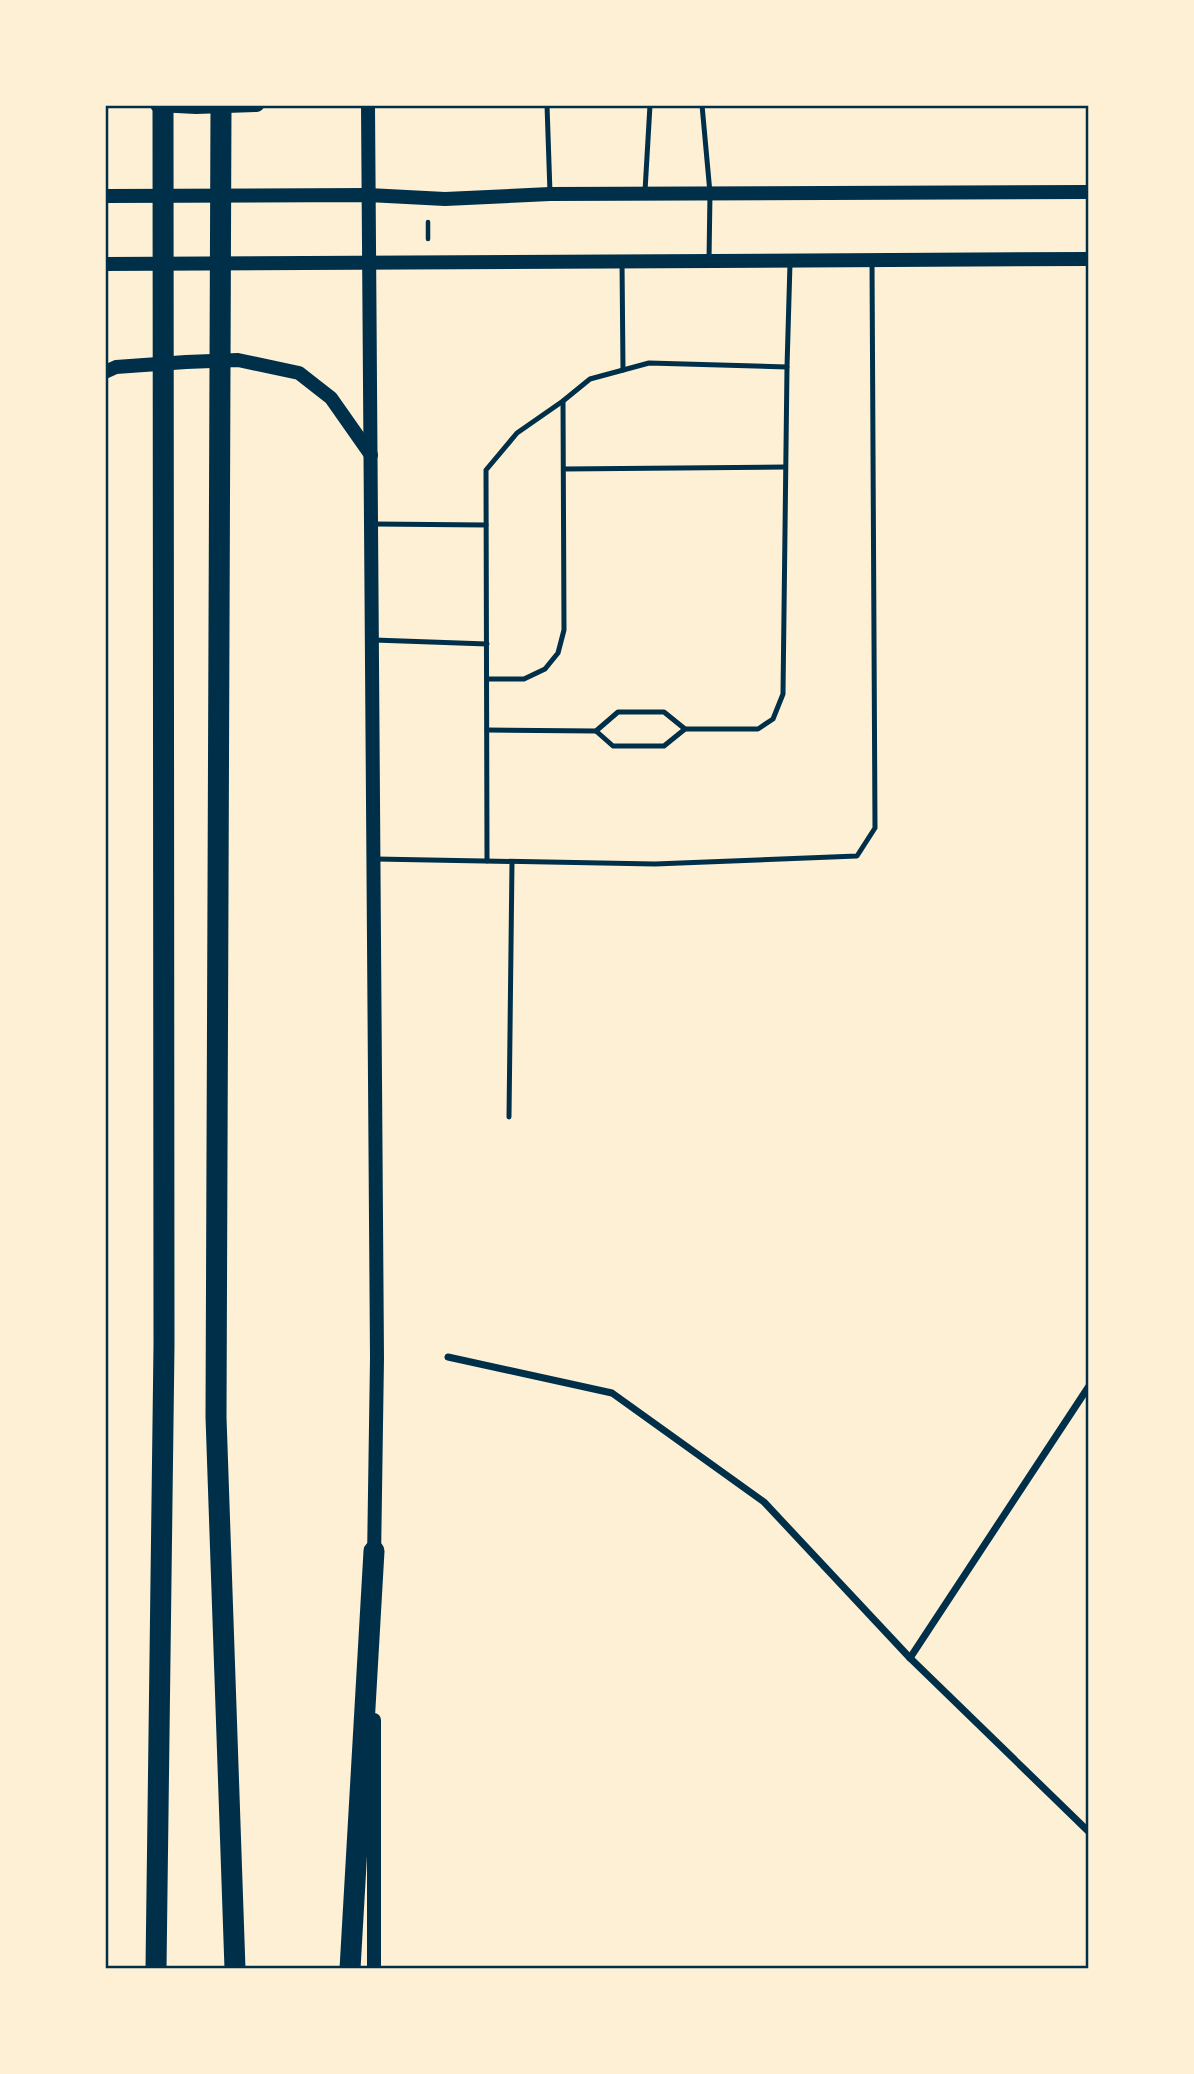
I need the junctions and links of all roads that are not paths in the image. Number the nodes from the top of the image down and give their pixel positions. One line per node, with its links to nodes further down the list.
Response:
1 (157, 105): 4 (main road)
2 (163, 105): 46 (highway)
3 (221, 105): 47 (highway)
4 (257, 105)
5 (368, 105): 13 (main road)
6 (547, 105): 10 (lane)
7 (650, 105): 11 (lane)
8 (702, 105): 12 (lane)
9 (1089, 192): 12 (main road)
10 (550, 194): 11 (main road); 13 (main road)
11 (645, 194): 12 (main road)
12 (710, 194): 18 (lane)
13 (368, 195): 14 (main road); 20 (main road)
14 (105, 196)
15 (1089, 259): 16 (main road)
16 (872, 260): 19 (main road); 39 (lane)
17 (622, 261): 18 (main road); 20 (main road); 23 (lane)
18 (709, 261): 19 (main road)
19 (790, 261): 22 (lane)
20 (368, 262): 21 (main road); 26 (main road)
21 (105, 264)
22 (786, 367): 23 (lane); 27 (lane)
23 (624, 370): 25 (lane)
24 (105, 372): 26 (main road)
25 (563, 401): 28 (lane); 30 (lane)
26 (371, 455): 29 (main road)
27 (785, 467): 28 (lane); 34 (lane)
28 (564, 469): 33 (lane)
29 (371, 523): 30 (lane); 31 (main road)
30 (486, 525): 32 (lane)
31 (372, 640): 32 (lane); 37 (main road)
32 (487, 644): 33 (lane)
33 (486, 679): 35 (lane)
34 (685, 729): 36 (lane); 36 (lane)
35 (487, 730): 36 (lane); 38 (lane)
36 (596, 731)
37 (373, 859): 38 (lane); 43 (main road)
38 (487, 862): 39 (lane)
39 (512, 862): 40 (lane)
40 (509, 1117)
41 (448, 1357): 44 (street)
42 (1089, 1386): 44 (street)
43 (374, 1551): 48 (highway); 49 (main road)
44 (910, 1658): 45 (street)
45 (1089, 1832)
46 (156, 1969)
47 (235, 1969)
48 (350, 1969)
49 (374, 1969)

